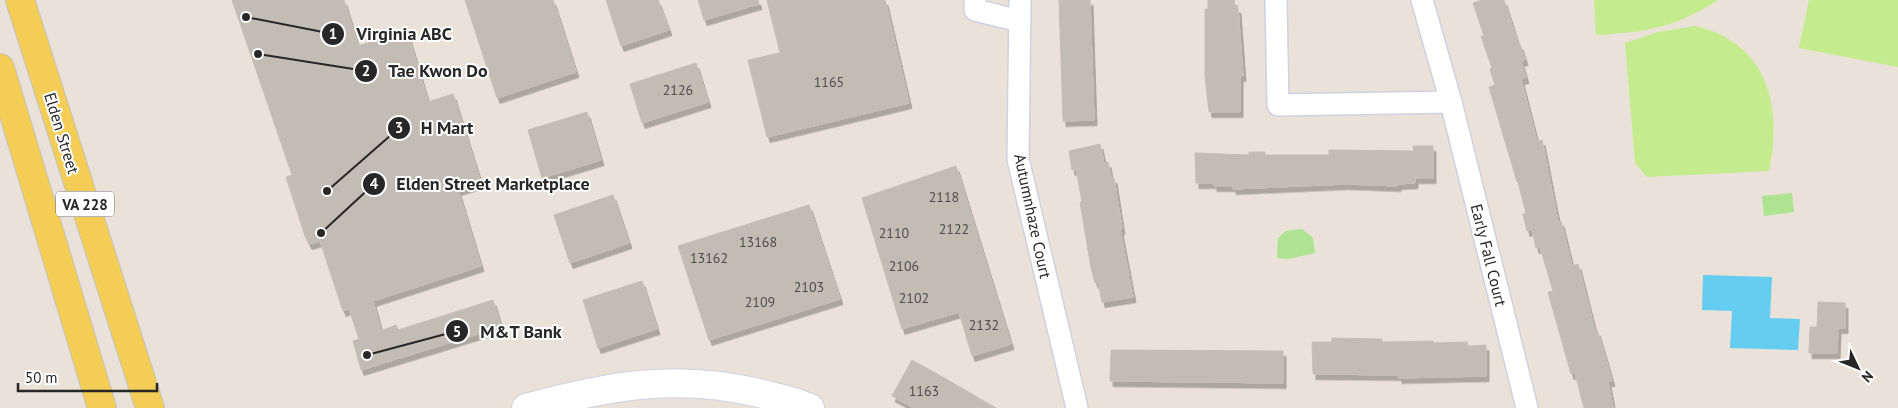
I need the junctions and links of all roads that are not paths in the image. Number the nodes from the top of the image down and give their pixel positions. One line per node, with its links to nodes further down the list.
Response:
1 (20, 0): 10 (main road, Elden Street / VA 228)
2 (975, 0): 6 (street)
3 (1020, 0): 6 (street, Autumnhaze Court)
4 (1276, 0): 8 (street)
5 (1422, 0): 8 (street, Early Fall Court)
6 (1020, 21): 13 (street, Autumnhaze Court)
7 (0, 68): 9 (main road, VA 228)
8 (1450, 102): 14 (street, Early Fall Court)
9 (102, 408)
10 (150, 408)
11 (526, 408): 12 (main road)
12 (810, 408)
13 (1077, 408)
14 (1528, 408)

